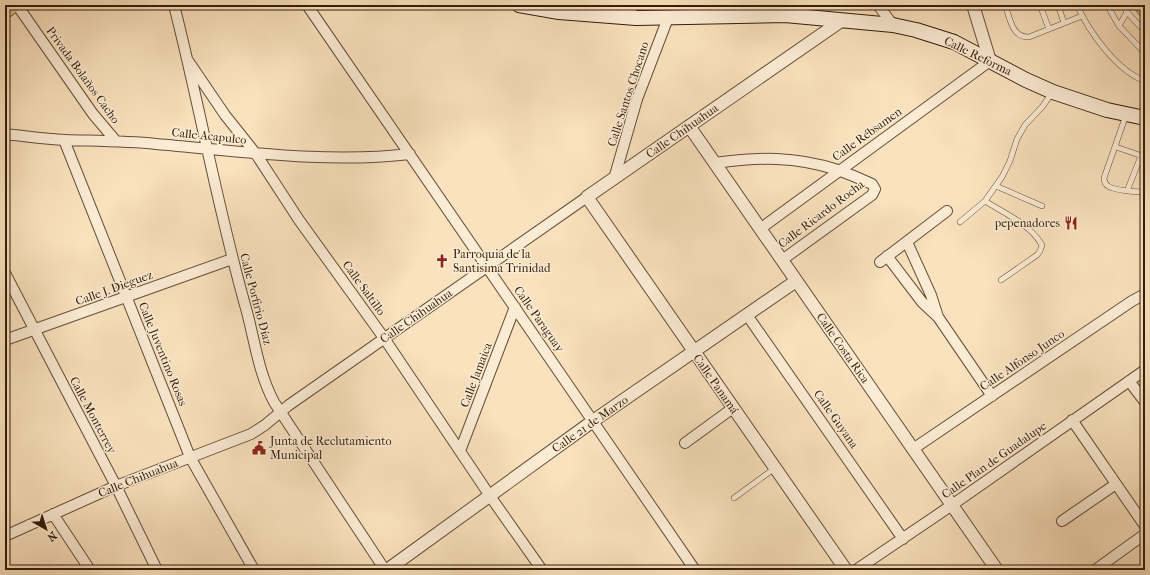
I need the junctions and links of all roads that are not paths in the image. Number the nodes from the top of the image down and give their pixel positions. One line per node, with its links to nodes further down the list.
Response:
1 (13, 5): 16 (main road)
2 (17, 5): 38 (street, Privada Bolaños Cacho)
3 (174, 5): 30 (street, Calle Porfirio Díaz)
4 (307, 5): 42 (street, Calle Paraguay)
5 (519, 5): 15 (main road, Calle Reforma)
6 (626, 5): 20 (street)
7 (878, 5): 24 (street)
8 (973, 5): 29 (street)
9 (1005, 5): 26 (lane)
10 (1040, 5): 26 (lane)
11 (1058, 5): 23 (lane)
12 (1077, 5): 19 (lane)
13 (1107, 5): 25 (lane)
14 (1124, 5): 18 (lane)
15 (563, 8): 20 (main road, Calle Reforma)
16 (5, 10)
17 (781, 10): 21 (main road, Calle Reforma); 22 (main road, Calle Reforma)
18 (1127, 12): 25 (lane); 27 (lane)
19 (1082, 16): 23 (lane); 31 (lane)
20 (636, 18): 21 (main road, Calle Reforma)
21 (668, 18): 46 (street, Calle Santos Chocano)
22 (841, 21): 24 (main road, Calle Reforma); 35 (street, Calle Chihuahua)
23 (1064, 23): 26 (lane)
24 (893, 25): 29 (main road, Calle Reforma)
25 (1119, 26): 28 (lane)
26 (1049, 29)
27 (1145, 32)
28 (1145, 52)
29 (990, 61): 32 (main road, Calle Reforma); 45 (street, Calle Rébsamen)
30 (189, 62): 40 (street, Calle Porfirio Díaz); 41 (street, Calle Saltillo)
31 (1145, 81)
32 (1053, 92): 33 (main road, Calle Reforma); 47 (lane)
33 (1126, 115): 34 (main road, Calle Reforma); 39 (lane)
34 (1145, 118)
35 (689, 126): 44 (street, Calle Costa Rica); 46 (street, Calle Chihuahua)
36 (5, 134): 37 (street, Calle Acapulco)
37 (64, 140): 38 (street, Calle Acapulco); 64 (street, Calle Juventino Rosas)
38 (115, 140): 40 (street, Calle Acapulco)
39 (1116, 147): 43 (lane); 48 (lane)
40 (208, 149): 41 (street, Calle Acapulco); 57 (street, Calle Porfirio Díaz)
41 (256, 154): 42 (street, Calle Acapulco); 69 (street, Calle Saltillo)
42 (410, 154): 59 (street, Calle Paraguay)
43 (1143, 157): 48 (lane)
44 (715, 163): 45 (street, Calle Ricardo Rocha); 55 (street, Calle Costa Rica)
45 (839, 170): 55 (street, Calle Rébsamen); 58 (street, Calle Ricardo Rocha)
46 (614, 179): 50 (street, Calle Chihuahua)
47 (996, 186): 51 (lane); 52 (lane)
48 (1127, 191): 49 (lane)
49 (1145, 191)
50 (587, 197): 59 (street, Calle Chihuahua); 71 (street, Calle Panamá)
51 (985, 201): 54 (lane); 61 (lane)
52 (1042, 206)
53 (947, 211): 56 (street)
54 (960, 222)
55 (760, 229): 58 (street, Calle Costa Rica)
56 (907, 242): 67 (street); 67 (street)
57 (232, 259): 64 (street, Calle J. Dieguez); 77 (street, Calle Porfirio Díaz)
58 (782, 260): 62 (street, Calle Costa Rica)
59 (487, 266): 65 (street, Calle Paraguay); 69 (street, Calle Chihuahua)
60 (5, 273): 68 (street, Calle Monterrey)
61 (1001, 280)
62 (796, 281): 66 (street, Calle 21 de Marzo); 81 (street, Calle Costa Rica)
63 (1145, 294): 74 (street, Calle Alfonso Junco)
64 (126, 297): 68 (street, Calle J. Dieguez); 83 (street, Calle Juventino Rosas)
65 (515, 308): 79 (street, Calle Paraguay); 82 (street, Calle Jamaica)
66 (747, 315): 71 (street, Calle 21 de Marzo); 95 (street, Calle Guyana)
67 (938, 317): 74 (street)
68 (34, 330): 70 (street, Calle J. Dieguez); 86 (street, Calle Monterrey)
69 (384, 338): 77 (street, Calle Chihuahua); 82 (street, Calle Saltillo)
70 (5, 340)
71 (694, 352): 76 (street, Calle Panamá); 79 (street, Calle 21 de Marzo)
72 (1145, 370): 73 (street, Calle Plan de Guadalupe)
73 (1130, 380): 75 (street); 78 (street, Calle Plan de Guadalupe)
74 (992, 396): 81 (street, Calle Alfonso Junco)
75 (1145, 402)
76 (733, 408): 80 (street); 84 (street, Calle Panamá)
77 (280, 412): 83 (street, Calle Chihuahua); 99 (street, Calle Porfirio Díaz)
78 (1072, 420): 85 (street); 89 (street, Calle Plan de Guadalupe)
79 (593, 421): 87 (street, Calle 21 de Marzo); 101 (street, Calle Paraguay)
80 (685, 442)
81 (913, 450): 89 (street, Calle Costa Rica)
82 (460, 451): 87 (street, Calle Saltillo)
83 (190, 457): 86 (street, Calle Chihuahua); 98 (street, Calle Juventino Rosas)
84 (775, 468): 88 (lane); 102 (street, Calle Panamá)
85 (1116, 484): 91 (street); 92 (street)
86 (116, 486): 90 (street, Calle Chihuahua); 97 (street, Calle Monterrey)
87 (490, 496): 99 (street, Calle 21 de Marzo); 100 (street, Calle Saltillo)
88 (734, 498)
89 (952, 505): 95 (street, Calle Plan de Guadalupe); 104 (street, Calle Costa Rica)
90 (53, 514): 94 (street, Calle Chihuahua); 96 (street)
91 (1062, 522)
92 (1145, 526)
93 (1145, 534): 105 (street)
94 (5, 536)
95 (903, 539): 103 (street, Calle Plan de Guadalupe)
96 (90, 570)
97 (157, 570)
98 (254, 570)
99 (386, 570)
100 (542, 570)
101 (695, 570)
102 (846, 570)
103 (856, 570)
104 (997, 570)
105 (1095, 570)

